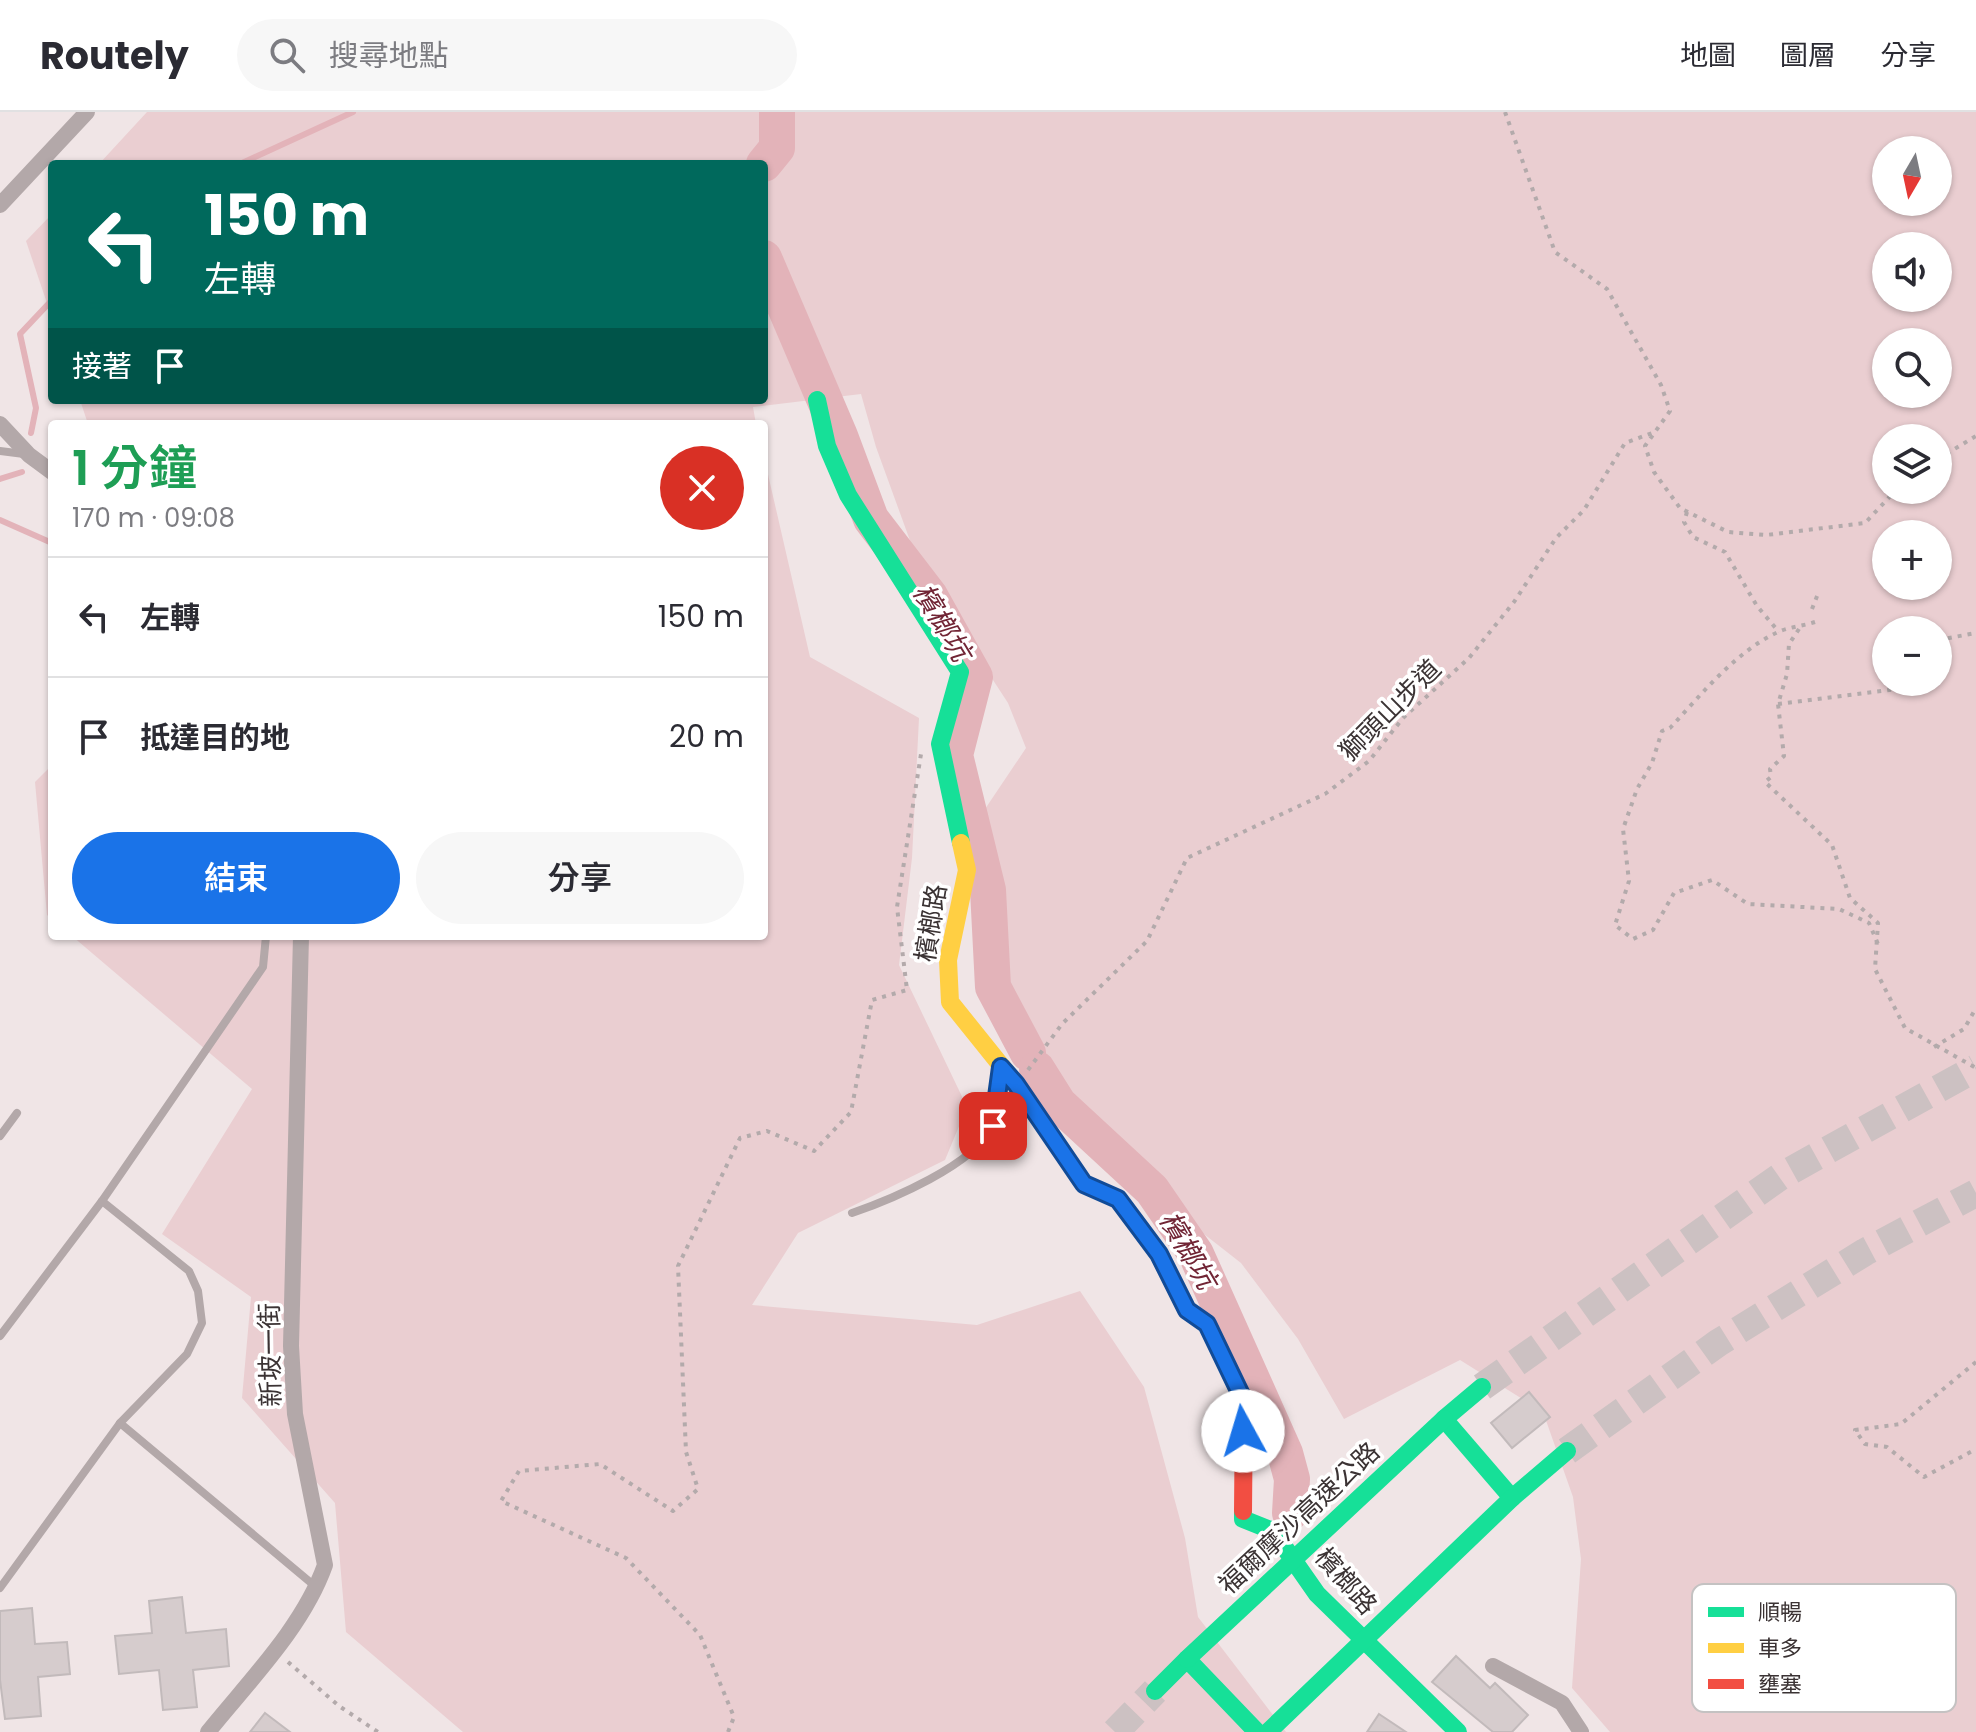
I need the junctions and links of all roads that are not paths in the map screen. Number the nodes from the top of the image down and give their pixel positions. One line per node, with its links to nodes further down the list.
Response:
1 (87, 112): 2 (street)
2 (0, 205)
3 (817, 400): 10 (main road, 檳榔路)
4 (0, 424): 6 (street)
5 (0, 451): 6 (lane)
6 (29, 455): 7 (street)
7 (48, 469)
8 (266, 940): 13 (lane)
9 (301, 940): 21 (street, 新坡一街)
10 (1001, 1067): 14 (lane); 29 (main road, 檳榔路)
11 (17, 1113): 12 (lane)
12 (0, 1136)
13 (102, 1201): 15 (lane); 18 (lane)
14 (852, 1213)
15 (0, 1336)
16 (1482, 1387): 17 (main road, 福爾摩沙高速公路)
17 (1444, 1419): 20 (main road); 23 (main road, 福爾摩沙高速公路, bridge)
18 (120, 1423): 21 (lane); 22 (lane)
19 (1567, 1451): 20 (main road)
20 (1512, 1498): 28 (main road, bridge)
21 (317, 1587): 26 (street, 新坡一街)
22 (0, 1588)
23 (1187, 1659): 25 (main road, 福爾摩沙高速公路); 27 (main road)
24 (1493, 1666): 30 (street)
25 (1155, 1691)
26 (208, 1732)
27 (1257, 1732)
28 (1268, 1732)
29 (1458, 1732)
30 (1581, 1732)

